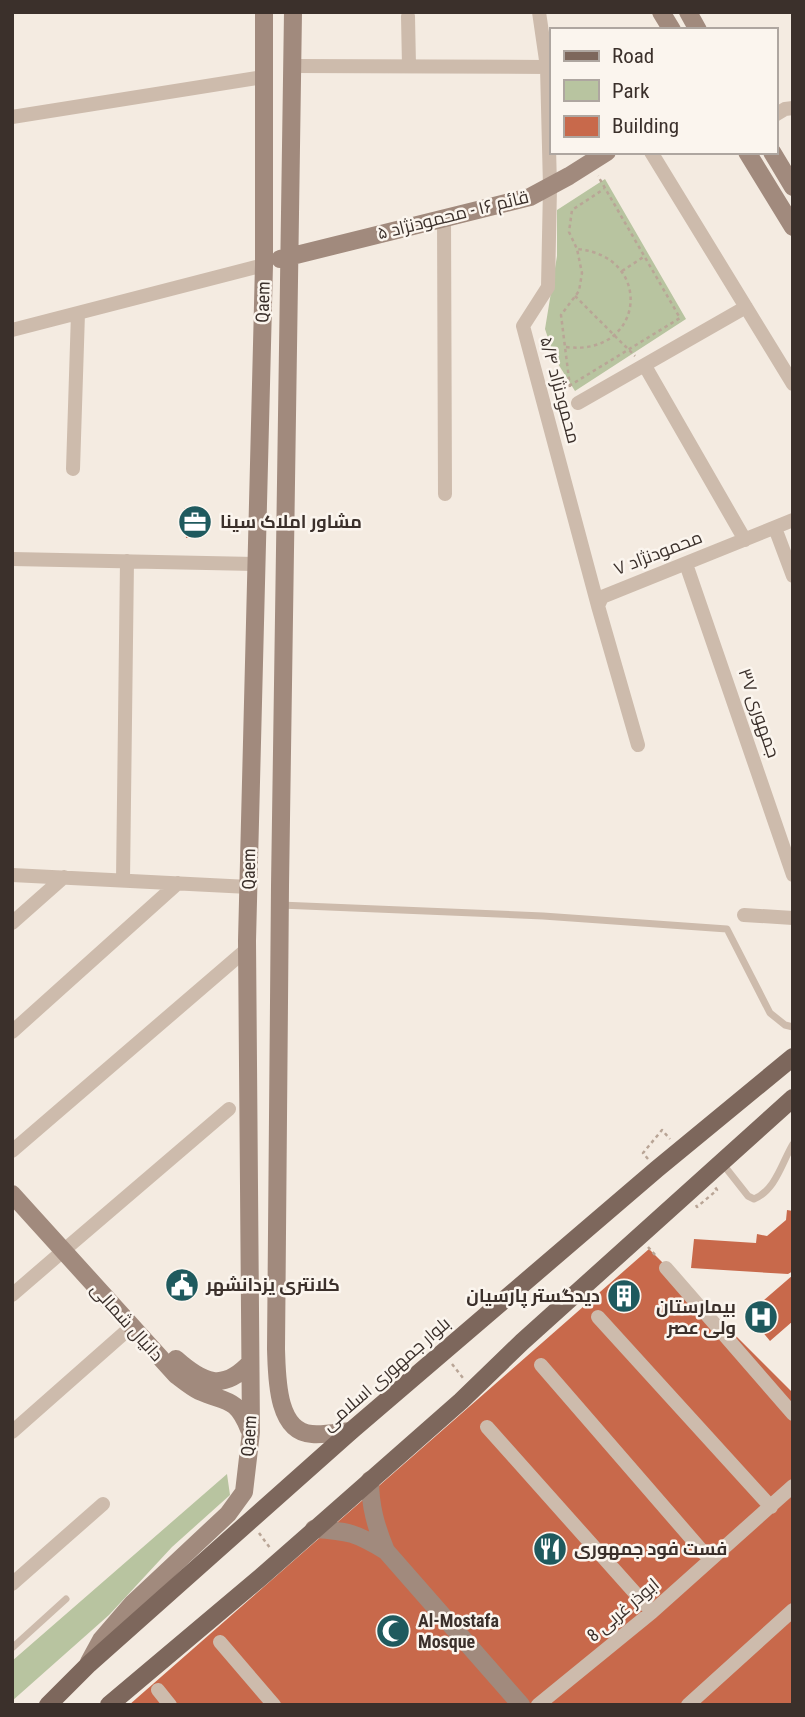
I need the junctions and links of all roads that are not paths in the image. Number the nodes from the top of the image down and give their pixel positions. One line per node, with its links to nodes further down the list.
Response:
1 (264, 12): 12 (main road, Qaem)
2 (293, 12): 9 (main road, Qaem)
3 (539, 12): 11 (street, محمودنژاد ۵/۴)
4 (661, 12): 7 (main road)
5 (688, 12): 8 (main road)
6 (408, 16): 10 (street)
7 (670, 28)
8 (697, 28)
9 (293, 66): 10 (street); 22 (main road, Qaem)
10 (409, 66): 11 (street)
11 (547, 67): 18 (street, محمودنژاد ۵/۴)
12 (263, 77): 13 (street); 23 (main road, Qaem)
13 (12, 117)
14 (604, 154): 18 (main road, قائم ۱۶ - محمودنژاد ۵)
15 (652, 154): 24 (street)
16 (748, 154): 21 (main road)
17 (773, 154): 19 (main road)
18 (550, 187): 20 (main road, قائم ۱۶ - محمودنژاد ۵); 40 (street, محمودنژاد ۵/۴)
19 (793, 187)
20 (444, 218): 22 (main road, قائم ۱۶ - محمودنژاد ۵); 31 (street)
21 (793, 227)
22 (289, 256): 23 (main road, قائم ۱۶ - محمودنژاد ۵); 47 (main road, Qaem)
23 (264, 265): 25 (street); 37 (main road, Qaem)
24 (746, 307): 27 (street); 28 (street)
25 (78, 313): 26 (street); 30 (street)
26 (12, 330)
27 (645, 366): 29 (street); 34 (street)
28 (793, 384)
29 (578, 403)
30 (73, 469)
31 (445, 494)
32 (793, 520): 33 (street, محمودنژاد ۷)
33 (775, 528): 34 (street, محمودنژاد ۷); 39 (street)
34 (745, 540): 38 (street, محمودنژاد ۷)
35 (12, 559): 36 (street)
36 (127, 561): 37 (street); 45 (street)
37 (255, 564): 48 (main road, Qaem)
38 (686, 564): 40 (street, محمودنژاد ۷); 42 (street, جمهوری ۳۷)
39 (793, 576)
40 (598, 606): 41 (street)
41 (638, 744)
42 (792, 872)
43 (12, 875): 44 (street)
44 (64, 877): 45 (street); 52 (street)
45 (123, 880): 46 (street)
46 (178, 883): 48 (street); 55 (street)
47 (280, 886): 48 (main road); 49 (main road, Qaem)
48 (249, 887): 53 (main road, Qaem)
49 (280, 905): 54 (lane); 74 (main road, Qaem)
50 (744, 915): 51 (street)
51 (793, 918)
52 (12, 923)
53 (247, 949): 60 (street); 70 (main road, Qaem)
54 (793, 1027)
55 (12, 1032)
56 (793, 1057): 74 (main road, بلوار جمهوری اسلامی)
57 (793, 1098): 61 (main road)
58 (229, 1109): 64 (street)
59 (793, 1144): 61 (lane)
60 (12, 1151)
61 (722, 1163): 77 (main road)
62 (12, 1180): 64 (main road, دانیال شمالی)
63 (12, 1194): 64 (main road, دانیال شمالی)
64 (66, 1248): 66 (street); 68 (main road, دانیال شمالی); 69 (main road, دانیال شمالی)
65 (666, 1268): 72 (street)
66 (12, 1295)
67 (598, 1317): 80 (street)
68 (131, 1327): 69 (main road, دانیال شمالی); 75 (street)
69 (170, 1361): 70 (main road, دانیال شمالی); 76 (main road, دانیال شمالی)
70 (250, 1363): 76 (main road, Qaem)
71 (541, 1364): 83 (street)
72 (793, 1414)
73 (487, 1427): 87 (street)
74 (351, 1431): 90 (main road, بلوار جمهوری اسلامی)
75 (12, 1432)
76 (251, 1432): 90 (main road, Qaem)
77 (370, 1480): 81 (main road); 82 (main road)
78 (793, 1486): 80 (street, ابوذر غربی 8)
79 (103, 1504): 84 (street)
80 (771, 1507): 83 (street, ابوذر غربی 8)
81 (314, 1529): 82 (main road); 93 (main road)
82 (386, 1551): 96 (main road)
83 (710, 1560): 87 (street, ابوذر غربی 8)
84 (12, 1584)
85 (66, 1599): 89 (lane)
86 (793, 1610): 98 (street)
87 (652, 1612): 97 (street, ابوذر غربی 8)
88 (220, 1642): 95 (street)
89 (12, 1648)
90 (89, 1664): 92 (main road, بلوار جمهوری اسلامی)
91 (158, 1690): 94 (street)
92 (48, 1705)
93 (109, 1705)
94 (170, 1705)
95 (274, 1705)
96 (521, 1705)
97 (538, 1705)
98 (688, 1705)

